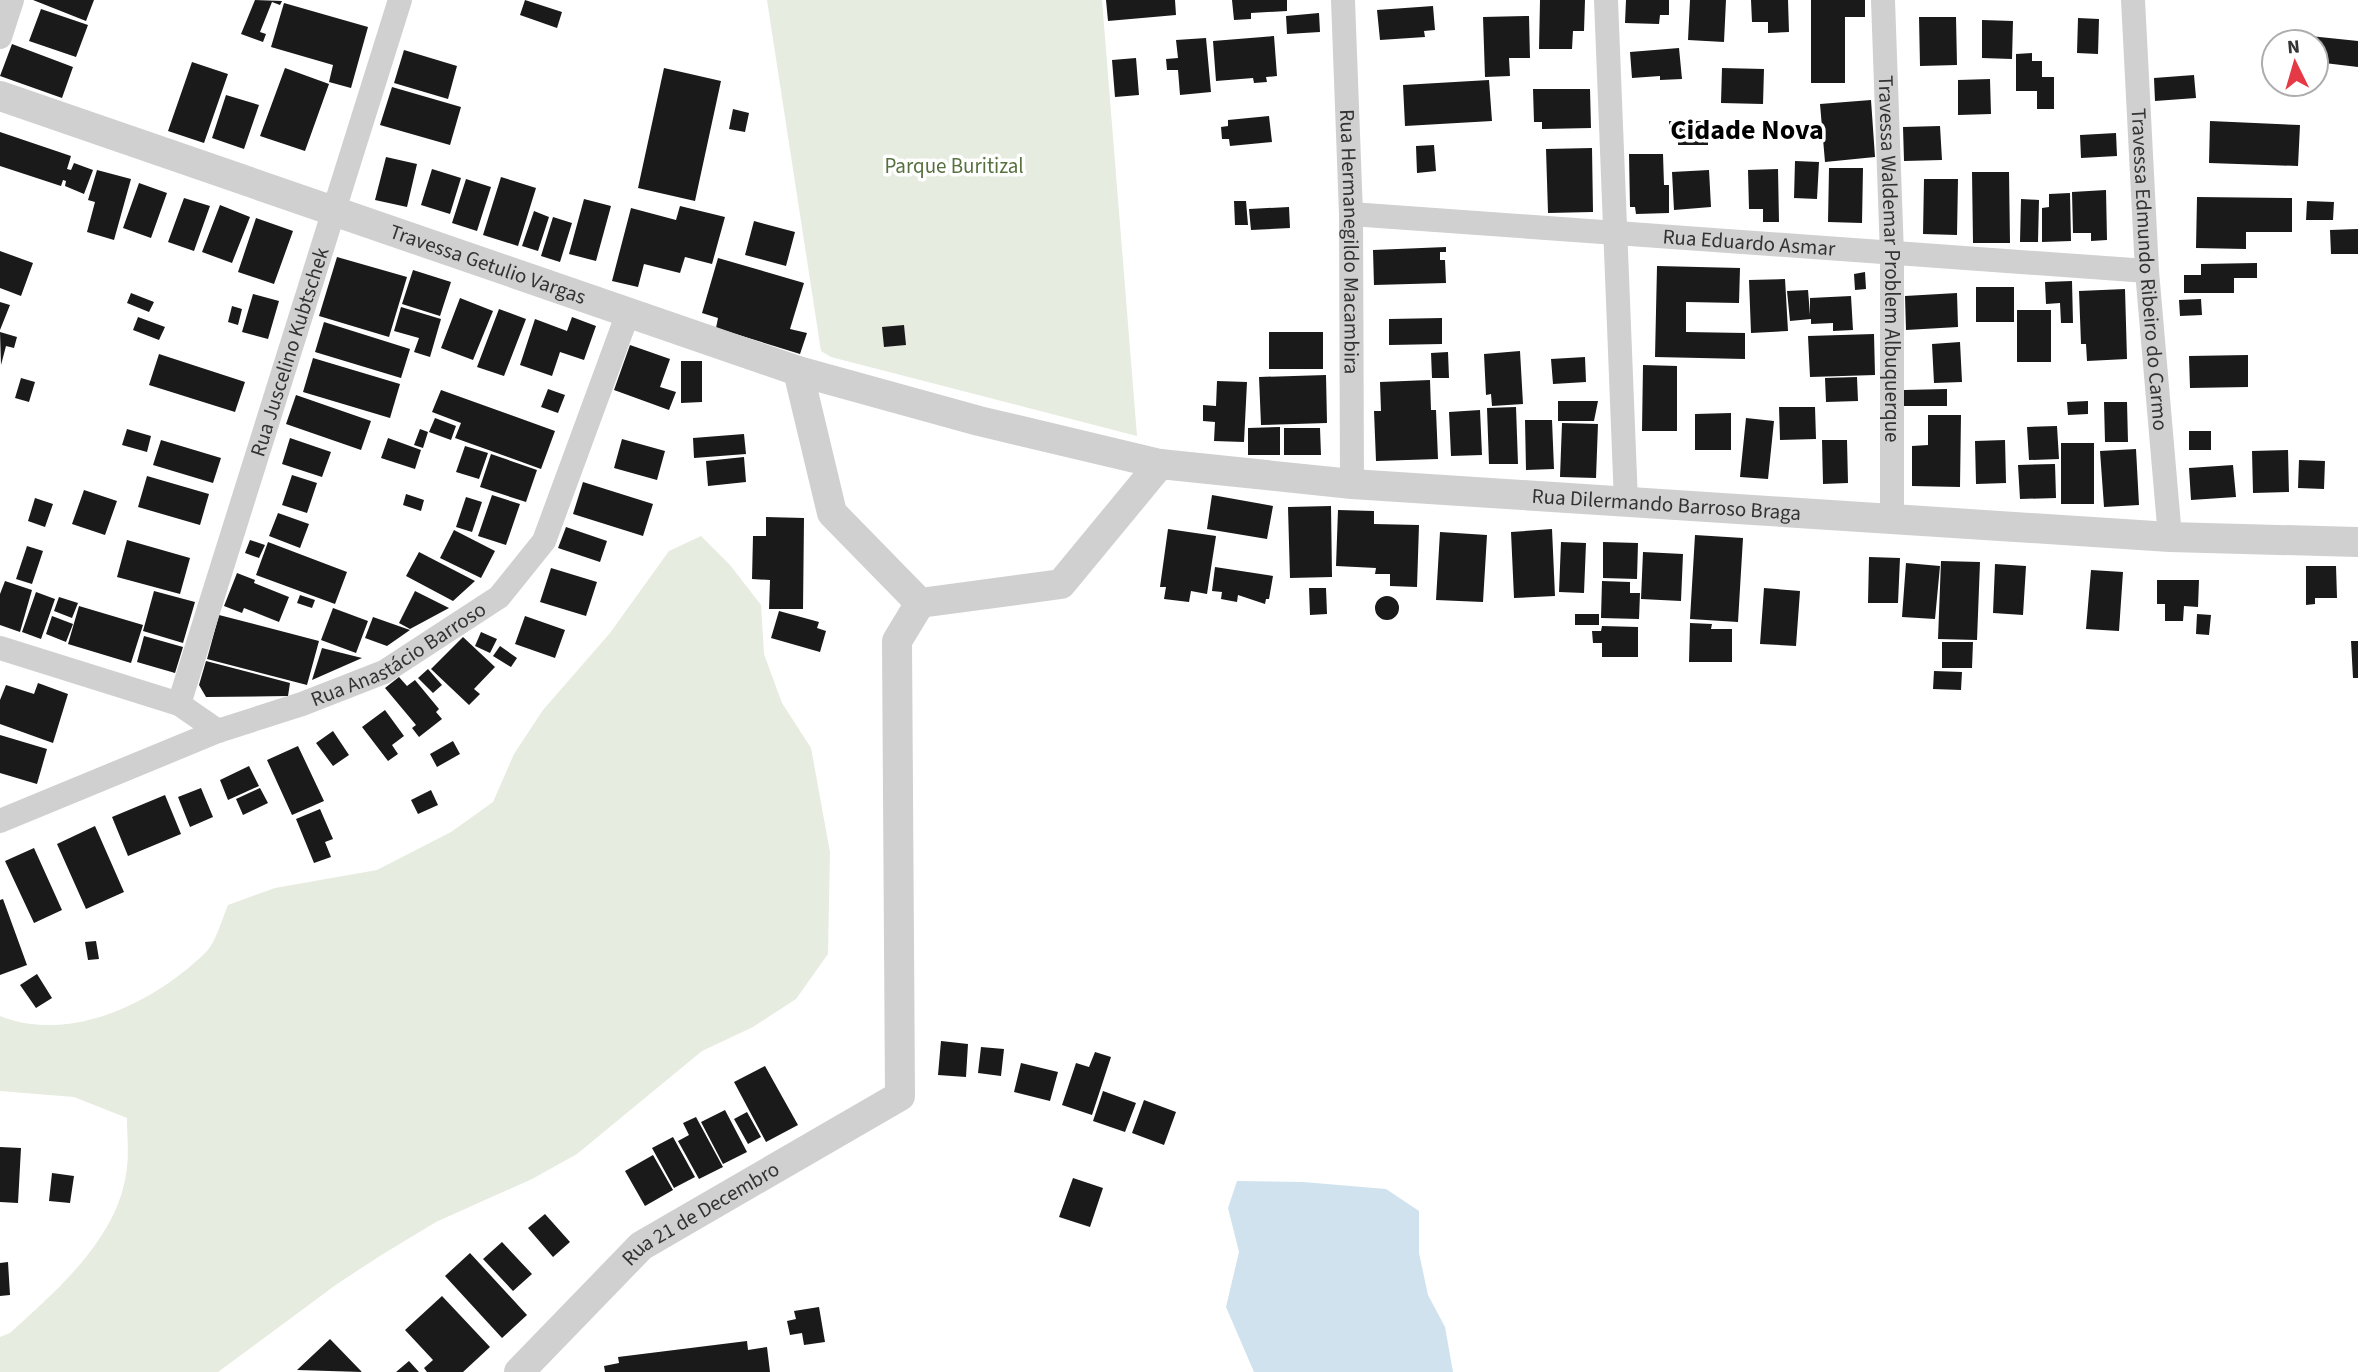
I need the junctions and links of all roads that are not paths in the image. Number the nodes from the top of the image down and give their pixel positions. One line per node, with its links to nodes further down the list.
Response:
1 (12, 0): 7 (street)
2 (400, 0): 9 (street, Rua Juscelino Kubtschek)
3 (1343, 0): 10 (street, Rua Hermanegildo Macambira)
4 (1606, 0): 11 (street)
5 (1883, 0): 12 (street, Travessa Waldemar Problem Albuquerque)
6 (2133, 0): 13 (street, Travessa Edmundo Ribeiro do Carmo)
7 (0, 37)
8 (0, 96): 9 (street, Travessa Getulio Vargas)
9 (332, 208): 14 (street, Travessa Getulio Vargas); 25 (street, Rua Juscelino Kubtschek)
10 (1351, 214): 11 (street, Rua Eduardo Asmar); 18 (street, Rua Hermanegildo Macambira)
11 (1618, 235): 12 (street, Rua Eduardo Asmar); 19 (street)
12 (1892, 255): 13 (street, Rua Eduardo Asmar); 20 (street, Travessa Waldemar Problem Albuquerque)
13 (2147, 271): 21 (street, Travessa Edmundo Ribeiro do Carmo)
14 (628, 313): 15 (street, Travessa Getulio Vargas); 26 (street, Rua Anastácio Barroso)
15 (798, 371): 16 (street, Travessa Getulio Vargas); 23 (street)
16 (979, 421): 17 (street, Rua Dilermando Barroso Braga)
17 (1160, 464): 18 (street, Rua Dilermando Barroso Braga); 23 (street)
18 (1352, 484): 19 (street, Rua Dilermando Barroso Braga)
19 (1626, 502): 20 (street, Rua Dilermando Barroso Braga)
20 (1892, 519): 21 (street, Rua Dilermando Barroso Braga)
21 (2170, 537): 22 (street, Rua Dilermando Barroso Braga)
22 (2358, 542)
23 (920, 603): 28 (street, Rua 21 de Decembro)
24 (0, 648): 25 (street)
25 (179, 704): 26 (street)
26 (218, 731): 27 (street, Rua Anastácio Barroso)
27 (0, 821)
28 (519, 1372)

